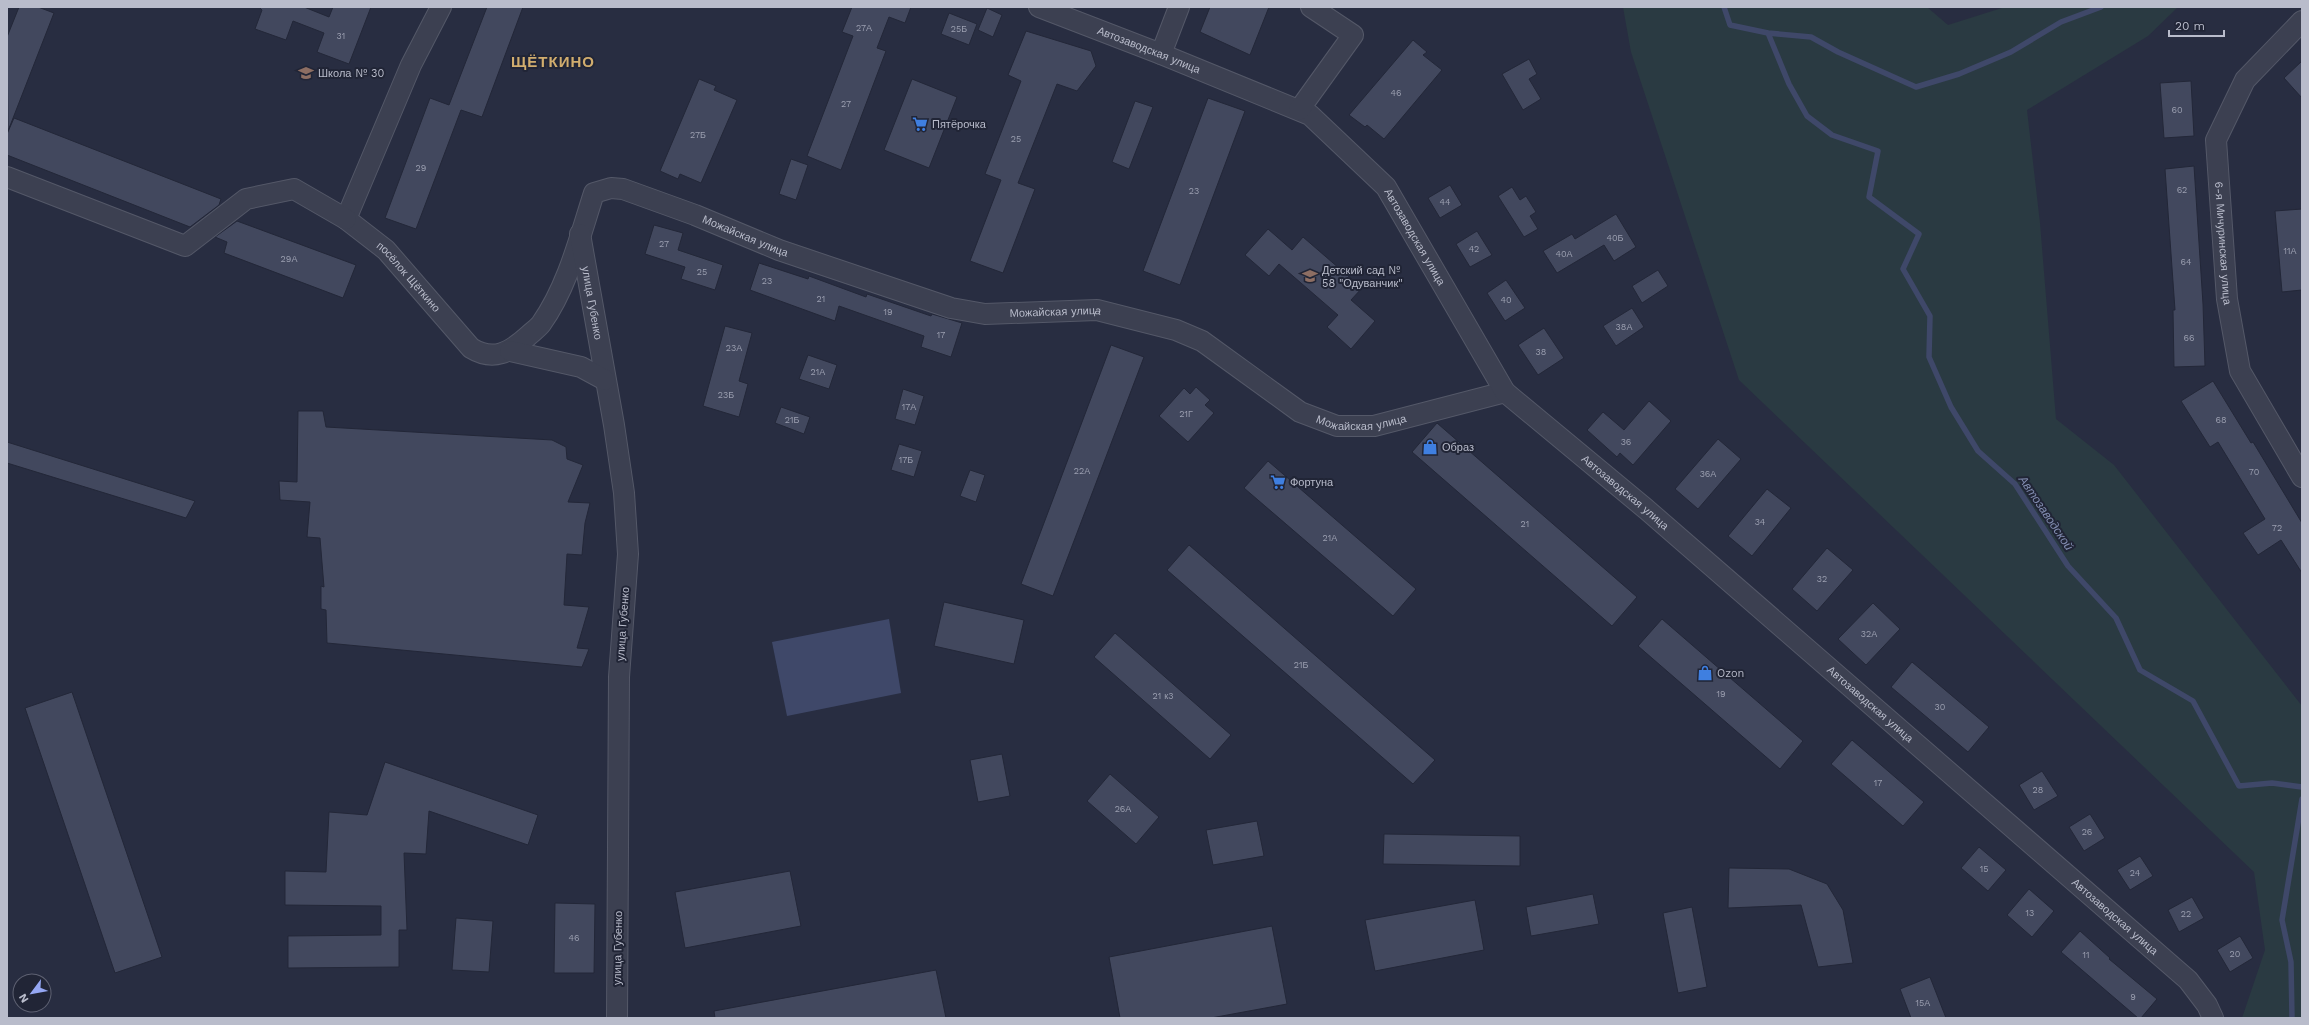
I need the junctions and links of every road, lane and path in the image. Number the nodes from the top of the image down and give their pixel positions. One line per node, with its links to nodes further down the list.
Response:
1 (441, 7): 9 (street)
2 (1039, 7): 6 (street, Автозаводская улица)
3 (1179, 7): 6 (street)
4 (1311, 7): 7 (street)
5 (2302, 21): 14 (street, 6-я Мичуринская улица)
6 (1161, 54): 7 (street, Автозаводская улица)
7 (1299, 110): 13 (street, Автозаводская улица)
8 (7, 177): 9 (street, посёлок Щёткино)
9 (346, 219): 11 (street, посёлок Щёткино)
10 (580, 234): 11 (street); 12 (street, улица Губенко); 13 (street, Можайская улица)
11 (510, 351): 12 (street)
12 (605, 380): 15 (street, улица Губенко)
13 (1506, 392): 16 (street, Автозаводская улица)
14 (2302, 477)
15 (617, 1018)
16 (2213, 1018)

